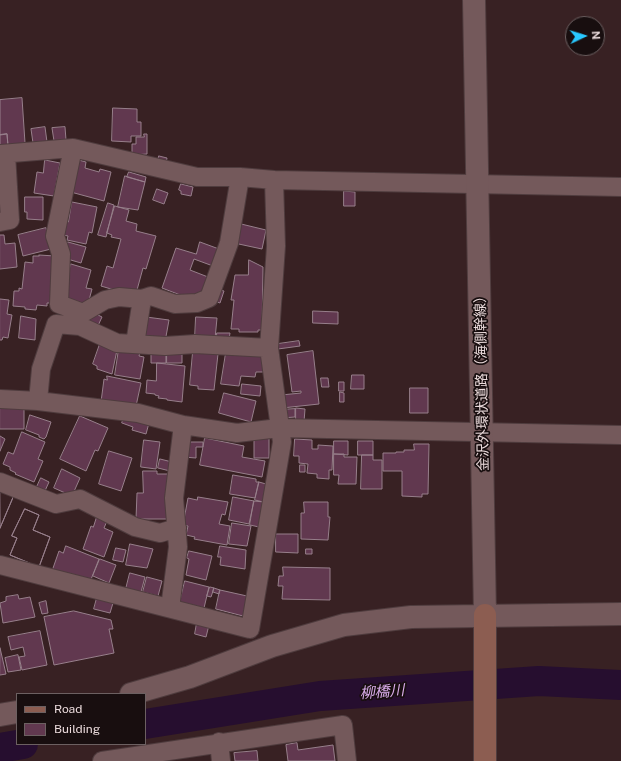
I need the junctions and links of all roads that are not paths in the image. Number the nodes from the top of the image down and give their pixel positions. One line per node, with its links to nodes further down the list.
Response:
1 (474, 0): 6 (street, 金沢外環状道路（海側幹線）)
2 (73, 148): 3 (street); 4 (street); 10 (street)
3 (3, 154): 8 (street)
4 (240, 177): 5 (street); 9 (street)
5 (274, 180): 6 (street); 14 (street)
6 (478, 184): 7 (street); 19 (street, 金沢外環状道路（海側幹線）)
7 (621, 187)
8 (0, 222)
9 (142, 299): 11 (street); 13 (street)
10 (59, 304): 11 (street); 12 (street)
11 (81, 319): 12 (street); 13 (street)
12 (56, 324): 16 (street)
13 (135, 344): 14 (street)
14 (269, 348): 18 (street)
15 (0, 400): 16 (street)
16 (38, 401): 17 (street)
17 (183, 425): 18 (street); 22 (street)
18 (279, 428): 19 (street); 24 (street)
19 (483, 432): 20 (street); 25 (street, 金沢外環状道路（海側幹線）)
20 (621, 435)
21 (0, 482): 22 (street)
22 (177, 528): 24 (street)
23 (0, 565): 24 (street)
24 (170, 608)
25 (485, 614): 26 (street); 27 (street); 31 (main road, 金沢外環状道路（海側幹線）)
26 (621, 614)
27 (135, 693)
28 (16, 712): 29 (street)
29 (0, 715)
30 (219, 742): 32 (street); 33 (street); 34 (street)
31 (485, 751)
32 (102, 761)
33 (221, 761)
34 (347, 761)

